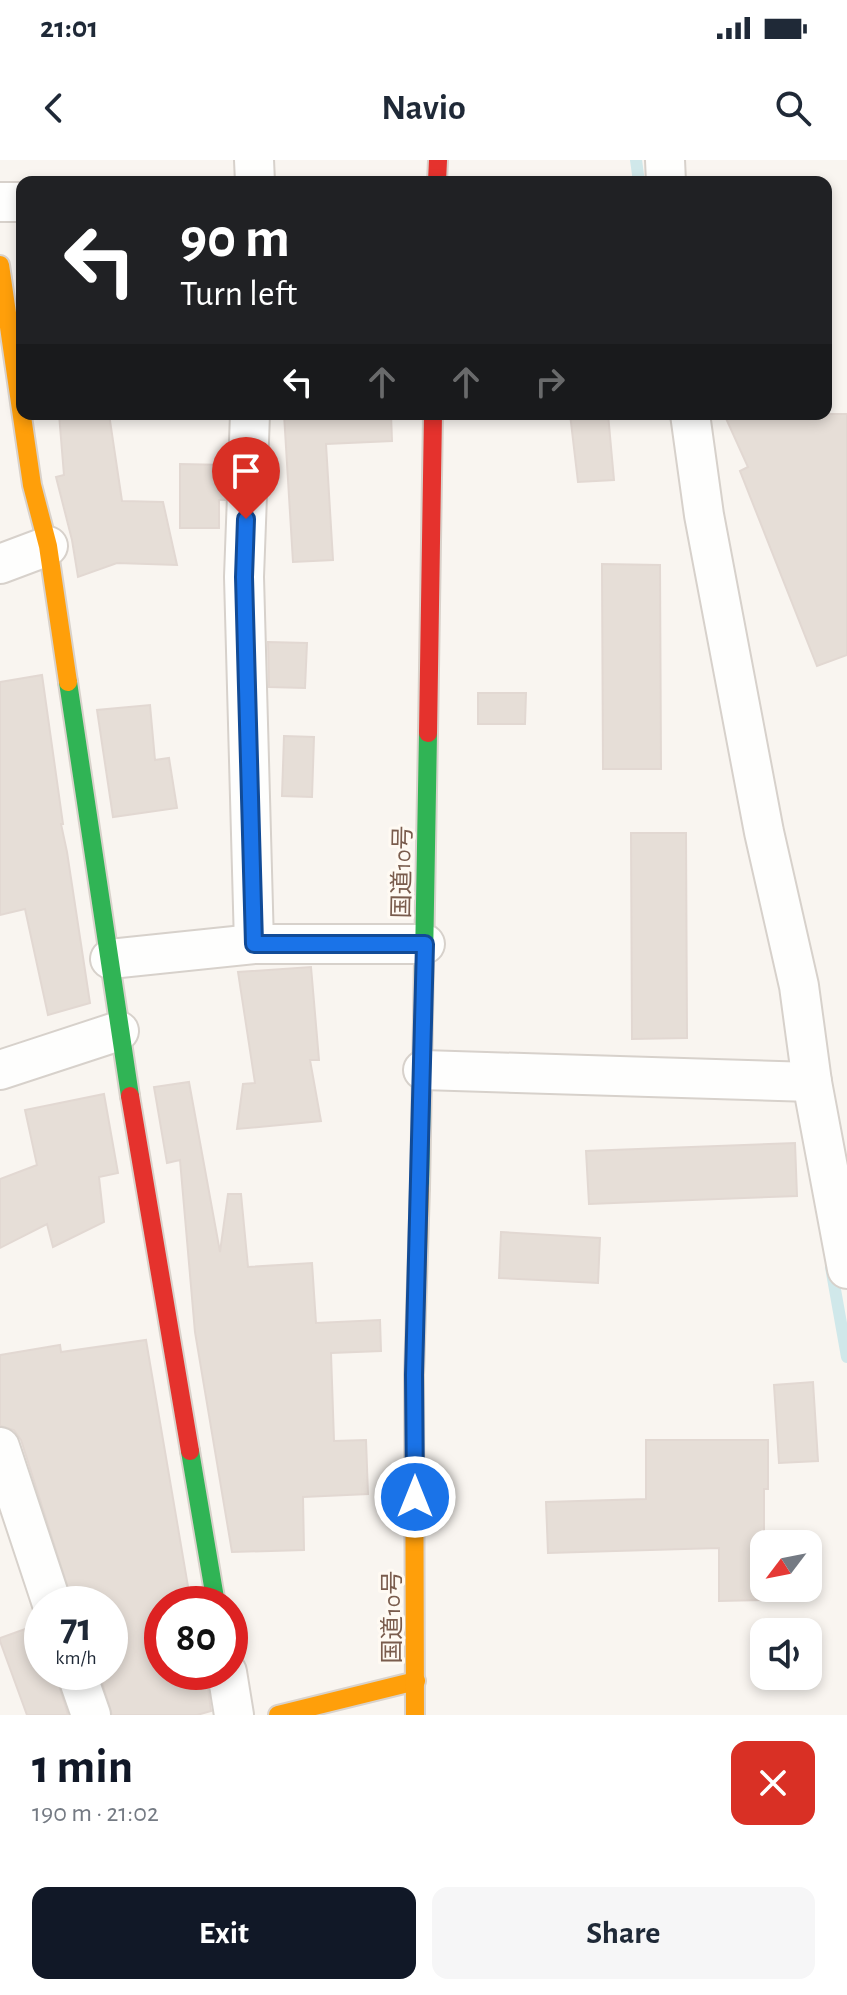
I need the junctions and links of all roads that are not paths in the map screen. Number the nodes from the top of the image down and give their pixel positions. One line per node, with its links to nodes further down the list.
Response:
1 (0, 265): 2 (main road)
2 (7, 360): 3 (main road)
3 (16, 405)
4 (19, 420): 8 (main road)
5 (250, 420): 10 (street)
6 (433, 420): 11 (main road, 国道10号)
7 (691, 420): 16 (street)
8 (48, 546): 9 (street); 12 (main road)
9 (0, 564)
10 (254, 944): 11 (street); 12 (street)
11 (425, 944): 15 (main road, 国道10号)
12 (110, 959): 13 (main road)
13 (119, 1031): 14 (street); 20 (main road)
14 (0, 1070)
15 (423, 1070): 16 (street); 21 (main road, 国道10号)
16 (812, 1082): 17 (street)
17 (847, 1269)
18 (0, 1447): 19 (street)
19 (46, 1586)
20 (213, 1586)
21 (416, 1681): 26 (main road); 27 (main road, 国道10号)
22 (82, 1690): 24 (street)
23 (230, 1690): 25 (street)
24 (91, 1715)
25 (234, 1715)
26 (278, 1715)
27 (415, 1715)

